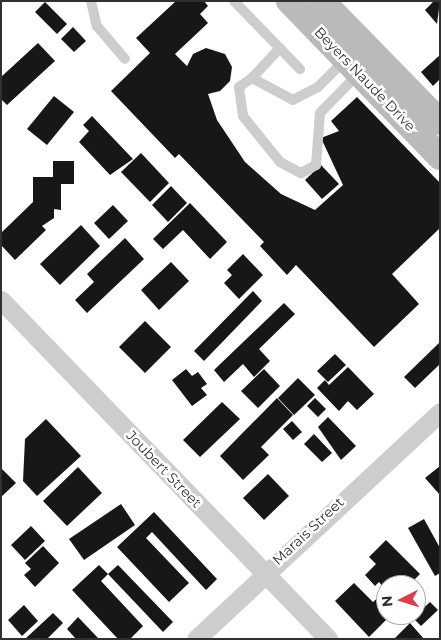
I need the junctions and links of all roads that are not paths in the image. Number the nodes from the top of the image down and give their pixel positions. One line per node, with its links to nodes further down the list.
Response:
1 (91, 1): 7 (lane)
2 (234, 1): 5 (lane)
3 (289, 1): 6 (street, Beyers Naude Drive)
4 (322, 1): 6 (street, Beyers Naude Drive)
5 (280, 48): 8 (lane); 9 (lane)
6 (361, 58): 9 (lane); 9 (lane); 10 (street, Beyers Naude Drive); 11 (street, Beyers Naude Drive)
7 (125, 59)
8 (300, 69)
9 (252, 78)
10 (440, 122)
11 (440, 157)
12 (1, 300): 16 (street, Joubert Street)
13 (440, 404): 15 (street, Marais Street)
14 (440, 412): 15 (street, Marais Street)
15 (422, 426): 16 (street, Marais Street)
16 (264, 572): 17 (street, Marais Street); 18 (street, Joubert Street)
17 (196, 639)
18 (328, 639)

